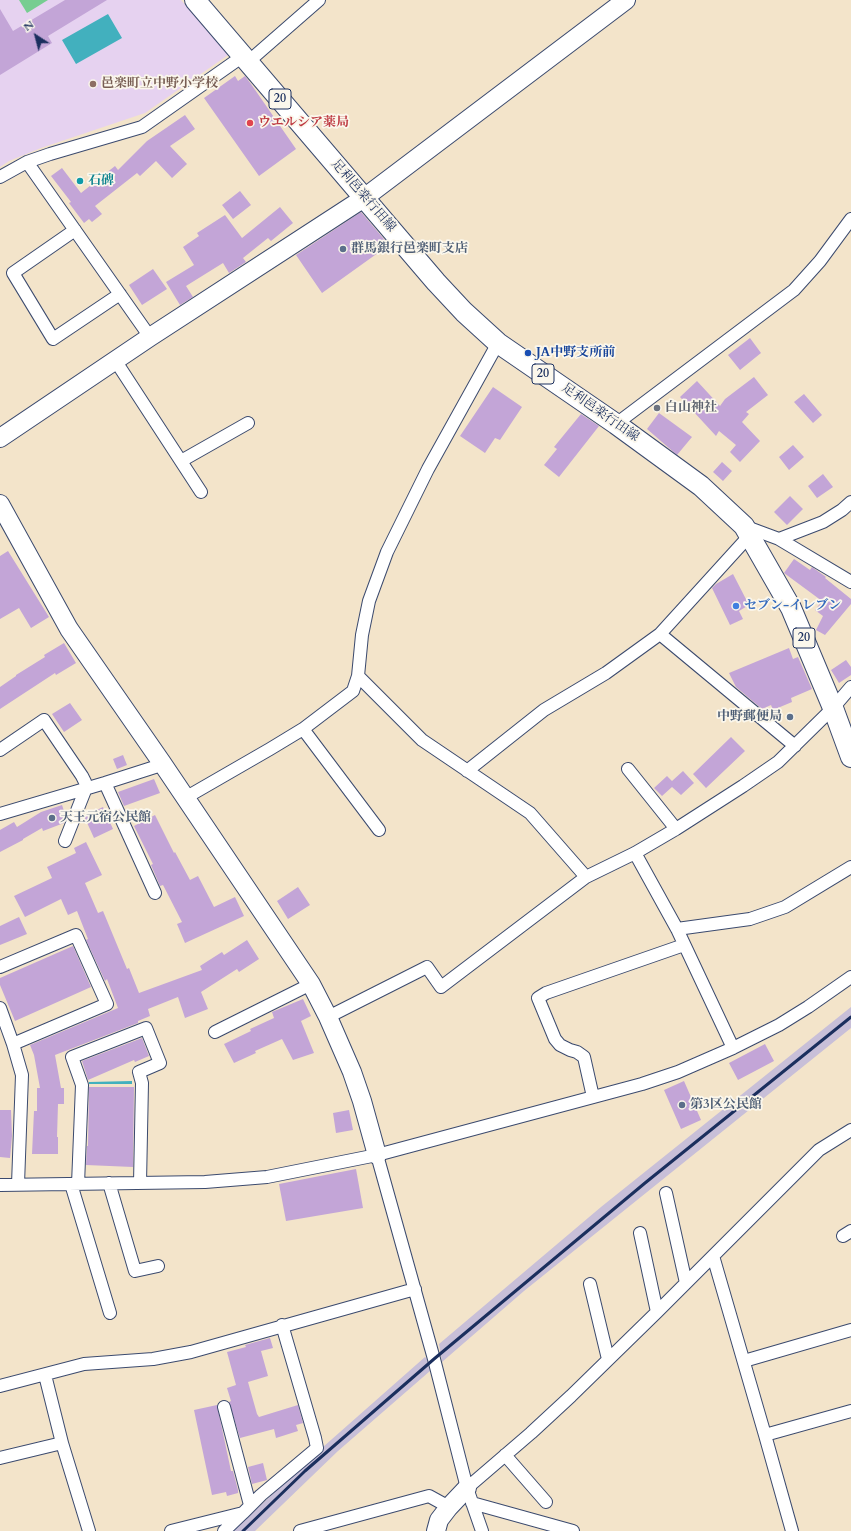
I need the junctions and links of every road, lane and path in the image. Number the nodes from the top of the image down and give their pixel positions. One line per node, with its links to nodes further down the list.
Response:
1 (195, 0): 4 (main road, 足利邑楽行田線 / 20)
2 (319, 0): 4 (street)
3 (626, 0): 7 (street)
4 (246, 59): 5 (street); 7 (main road, 足利邑楽行田線 / 20)
5 (27, 162): 6 (street); 9 (street)
6 (0, 177)
7 (364, 198): 11 (street); 12 (main road, 足利邑楽行田線 / 20)
8 (851, 219): 15 (street)
9 (75, 230): 10 (street); 10 (street)
10 (120, 294): 11 (street)
11 (150, 336): 13 (street)
12 (498, 343): 15 (main road, 足利邑楽行田線 / 20); 25 (street)
13 (115, 360): 16 (street); 17 (street)
14 (248, 423): 17 (street)
15 (616, 424): 21 (main road, 足利邑楽行田線 / 20)
16 (0, 438)
17 (181, 461): 18 (street)
18 (201, 492)
19 (851, 502): 22 (street)
20 (0, 504): 32 (street)
21 (747, 531): 22 (street); 24 (street); 27 (main road, 足利邑楽行田線 / 20)
22 (779, 539): 23 (street)
23 (851, 582)
24 (660, 634): 29 (street); 34 (street)
25 (358, 676): 28 (street); 34 (street)
26 (851, 687): 27 (street)
27 (832, 708): 29 (street); 31 (main road, 足利邑楽行田線 / 20)
28 (303, 728): 37 (street); 40 (street)
29 (795, 746): 39 (street)
30 (0, 750): 36 (street)
31 (851, 757)
32 (162, 763): 35 (street); 37 (street)
33 (628, 769): 39 (street)
34 (467, 771): 44 (street)
35 (105, 783): 36 (street); 45 (street)
36 (86, 788): 38 (street); 41 (street)
37 (185, 798): 50 (street)
38 (0, 814)
39 (676, 829): 42 (street)
40 (379, 830)
41 (65, 841)
42 (636, 853): 44 (street); 46 (street)
43 (851, 867): 46 (street)
44 (586, 877): 52 (street)
45 (155, 893)
46 (677, 929): 47 (street)
47 (684, 945): 55 (street); 56 (street)
48 (0, 967): 54 (street)
49 (851, 977): 55 (street)
50 (311, 984): 52 (street); 53 (street)
51 (0, 1008): 54 (street)
52 (328, 1017): 58 (street)
53 (215, 1032)
54 (13, 1044): 61 (street)
55 (733, 1048): 56 (street)
56 (593, 1098): 58 (street)
57 (851, 1130): 66 (street)
58 (377, 1155): 60 (street); 70 (street)
59 (109, 1183): 60 (street); 62 (street); 67 (street)
60 (140, 1183): 62 (street)
61 (18, 1184): 62 (street); 63 (street)
62 (74, 1184): 72 (street)
63 (0, 1185)
64 (666, 1193): 68 (street)
65 (640, 1233): 71 (street)
66 (713, 1256): 68 (street); 76 (street)
67 (158, 1266)
68 (686, 1283): 71 (street)
69 (590, 1284): 75 (street)
70 (414, 1289): 73 (street); 85 (street)
71 (657, 1312): 75 (street)
72 (110, 1314)
73 (282, 1325): 77 (street); 88 (street)
74 (851, 1330): 76 (street)
75 (608, 1359): 83 (street)
76 (744, 1361): 81 (street)
77 (45, 1375): 78 (street); 82 (street)
78 (0, 1386)
79 (224, 1407): 88 (street)
80 (851, 1411): 81 (street)
81 (766, 1435): 96 (street)
82 (62, 1443): 84 (street); 89 (street)
83 (505, 1455): 85 (street); 86 (street)
84 (0, 1458)
85 (470, 1495): 87 (street); 94 (street); 95 (street)
86 (546, 1502)
87 (448, 1507): 92 (street); 93 (street)
88 (246, 1509): 90 (street); 91 (street)
89 (89, 1531)
90 (171, 1531)
91 (224, 1531)
92 (300, 1531)
93 (436, 1531)
94 (482, 1531)
95 (573, 1531)
96 (792, 1531)

